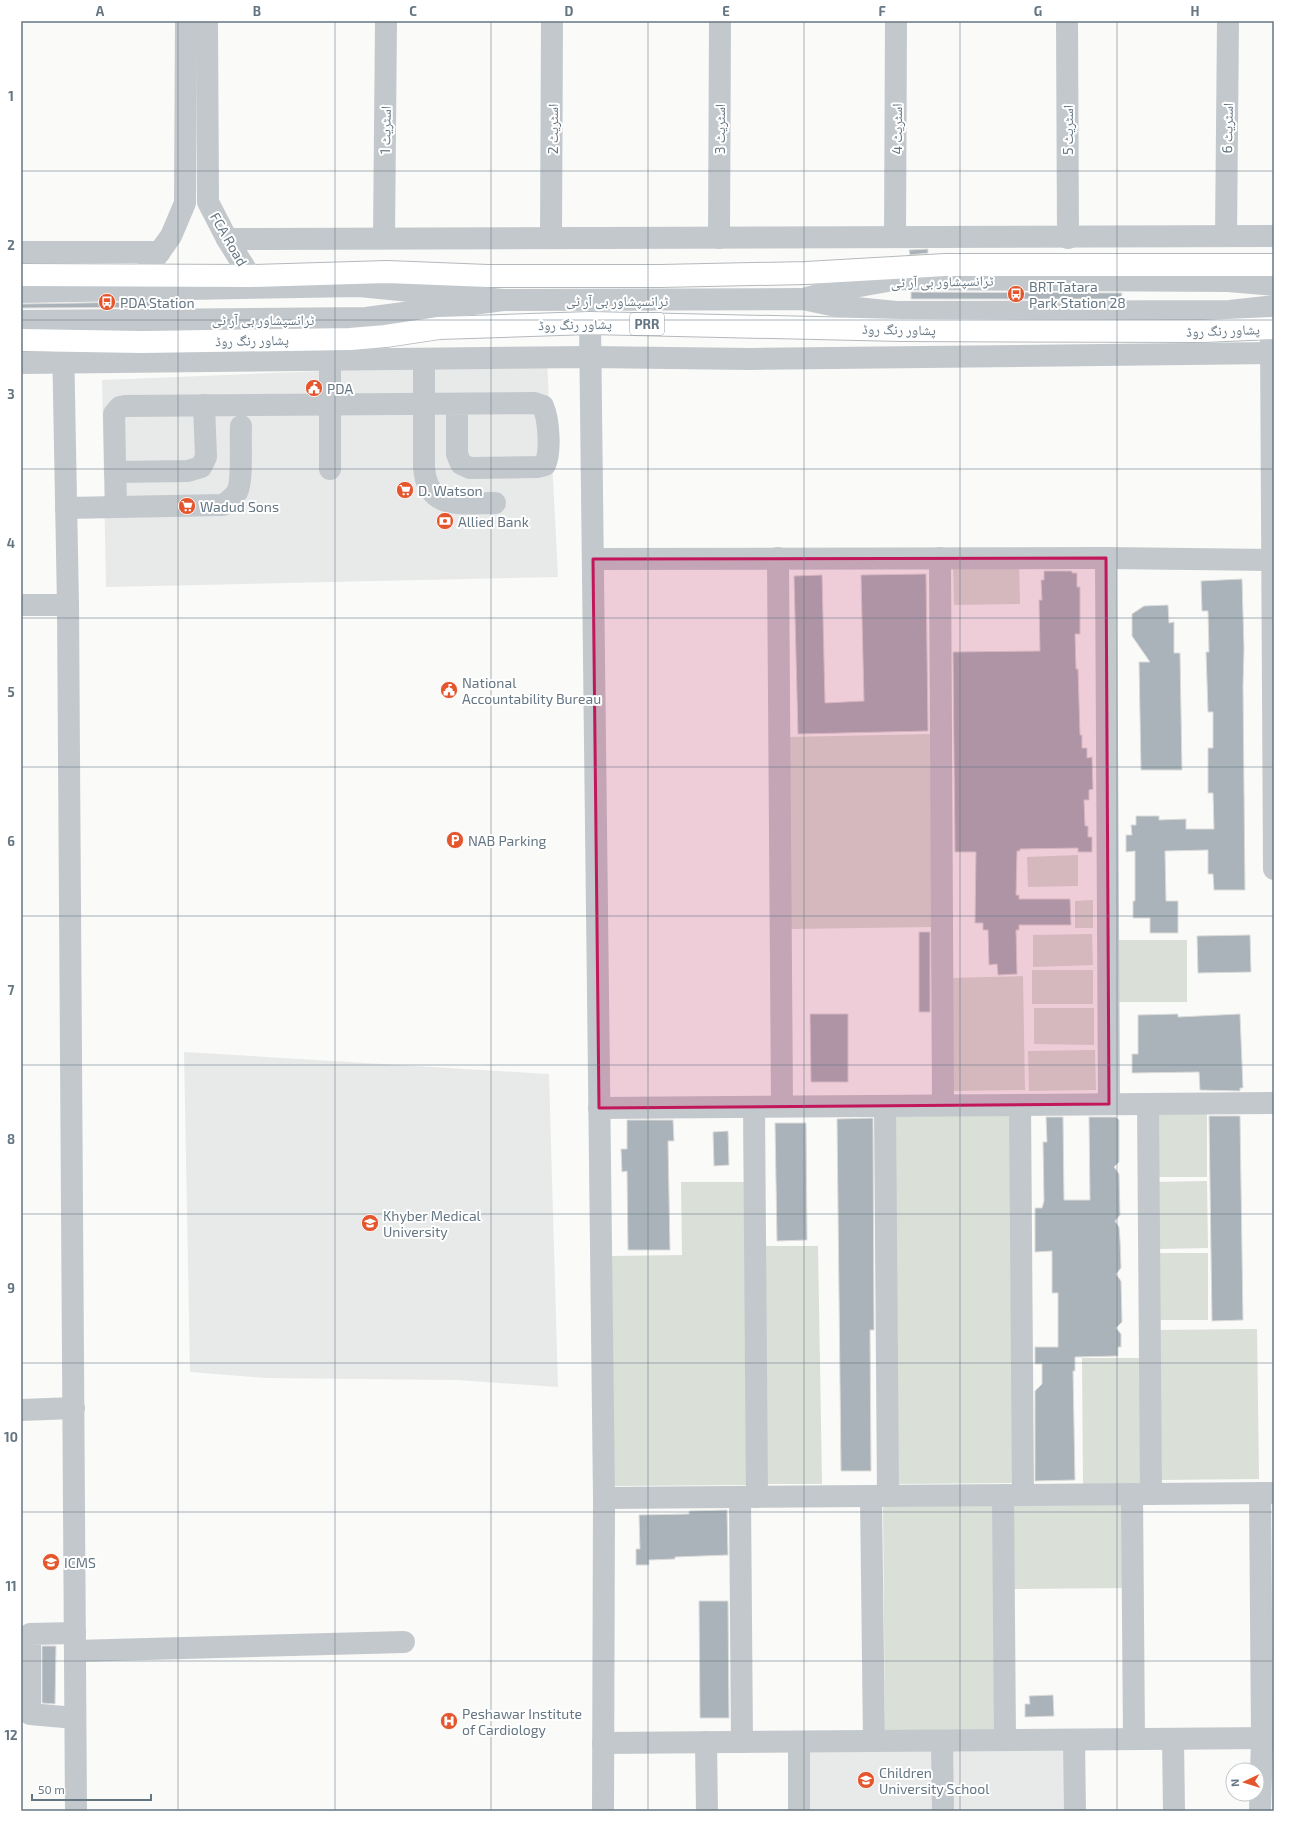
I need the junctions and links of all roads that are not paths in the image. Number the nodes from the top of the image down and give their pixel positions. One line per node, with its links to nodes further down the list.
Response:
1 (186, 21): 18 (street)
2 (207, 21): 16 (street, FCA Road)
3 (386, 21): 12 (street, اسٹریٹ 1)
4 (552, 21): 13 (street, اسٹریٹ 2)
5 (720, 21): 14 (street, اسٹریٹ 3)
6 (896, 21): 9 (street, اسٹریٹ 4)
7 (1067, 21): 15 (street, اسٹریٹ 5)
8 (1228, 21): 10 (street, اسٹریٹ 6)
9 (895, 236): 14 (street); 15 (street)
10 (1226, 236): 11 (street); 15 (street)
11 (1274, 236)
12 (384, 238): 13 (street); 16 (street)
13 (551, 238): 14 (street)
14 (719, 238)
15 (1068, 238)
16 (227, 239): 22 (street, FCA Road)
17 (21, 252): 18 (street)
18 (160, 252): 20 (street)
19 (1274, 265): 22 (highway)
20 (143, 274): 21 (highway); 22 (highway)
21 (21, 276)
22 (250, 276)
23 (1274, 285): 25 (street, ٹرانسپشاور بی آر ٹی)
24 (21, 292): 26 (street, ٹرانسپشاور بی آر ٹی)
25 (804, 299): 26 (street, ٹرانسپشاور بی آر ٹی); 27 (street, ٹرانسپشاور بی آر ٹی)
26 (503, 300): 28 (street, ٹرانسپشاور بی آر ٹی)
27 (1274, 306)
28 (21, 321)
29 (590, 323): 30 (highway, پشاور رنگ روڈ / PRR); 32 (highway, پشاور رنگ روڈ / PRR); 34 (street)
30 (1273, 328): 33 (street)
31 (21, 340): 32 (highway, پشاور رنگ روڈ / PRR)
32 (63, 341): 37 (street)
33 (1272, 353): 34 (street); 53 (street)
34 (590, 357): 36 (street); 52 (street)
35 (330, 359): 36 (street); 37 (street); 39 (street)
36 (424, 360): 42 (street)
37 (64, 362): 38 (street); 48 (street)
38 (21, 363)
39 (330, 403): 41 (street); 42 (street); 44 (street)
40 (457, 404): 40 (street); 42 (street)
41 (204, 405): 45 (street); 45 (street)
42 (424, 405): 46 (street)
43 (240, 426): 47 (street)
44 (330, 469)
45 (115, 472): 47 (street)
46 (495, 503)
47 (116, 507): 48 (street)
48 (66, 508): 55 (street)
49 (778, 558): 50 (street); 52 (street); 62 (street)
50 (940, 558): 51 (street); 60 (street)
51 (1106, 558): 53 (street); 58 (street)
52 (593, 559): 65 (street)
53 (1273, 560): 56 (street)
54 (21, 605): 55 (street)
55 (68, 605): 66 (street)
56 (1274, 869)
57 (1274, 1103): 59 (street)
58 (1109, 1104): 59 (street); 61 (street)
59 (1148, 1104): 69 (street)
60 (943, 1105): 61 (street); 63 (street)
61 (1020, 1105): 70 (street)
62 (782, 1106): 63 (street); 64 (street)
63 (885, 1106): 71 (street)
64 (754, 1107): 65 (street); 72 (street)
65 (599, 1108): 73 (street)
66 (74, 1408): 67 (street); 74 (street)
67 (21, 1410)
68 (1267, 1493): 69 (street); 77 (street)
69 (1141, 1494): 70 (street); 81 (street)
70 (1013, 1495): 71 (street); 79 (street)
71 (880, 1496): 72 (street); 82 (street)
72 (749, 1497): 73 (street); 85 (street)
73 (604, 1498): 87 (street)
74 (75, 1642): 75 (street); 76 (street); 76 (street)
75 (404, 1642)
76 (75, 1718): 88 (street)
77 (1268, 1738): 78 (street); 95 (street)
78 (1173, 1739): 81 (street); 94 (street)
79 (1005, 1740): 80 (street); 83 (street)
80 (1074, 1740): 81 (street); 93 (street)
81 (1134, 1740)
82 (874, 1741): 83 (street); 86 (street)
83 (942, 1741): 92 (street)
84 (706, 1742): 85 (street); 87 (street); 90 (street)
85 (742, 1742): 86 (street)
86 (799, 1742): 91 (street)
87 (603, 1743): 89 (street)
88 (76, 1811)
89 (603, 1811)
90 (707, 1811)
91 (800, 1811)
92 (943, 1811)
93 (1075, 1811)
94 (1174, 1811)
95 (1260, 1811)

